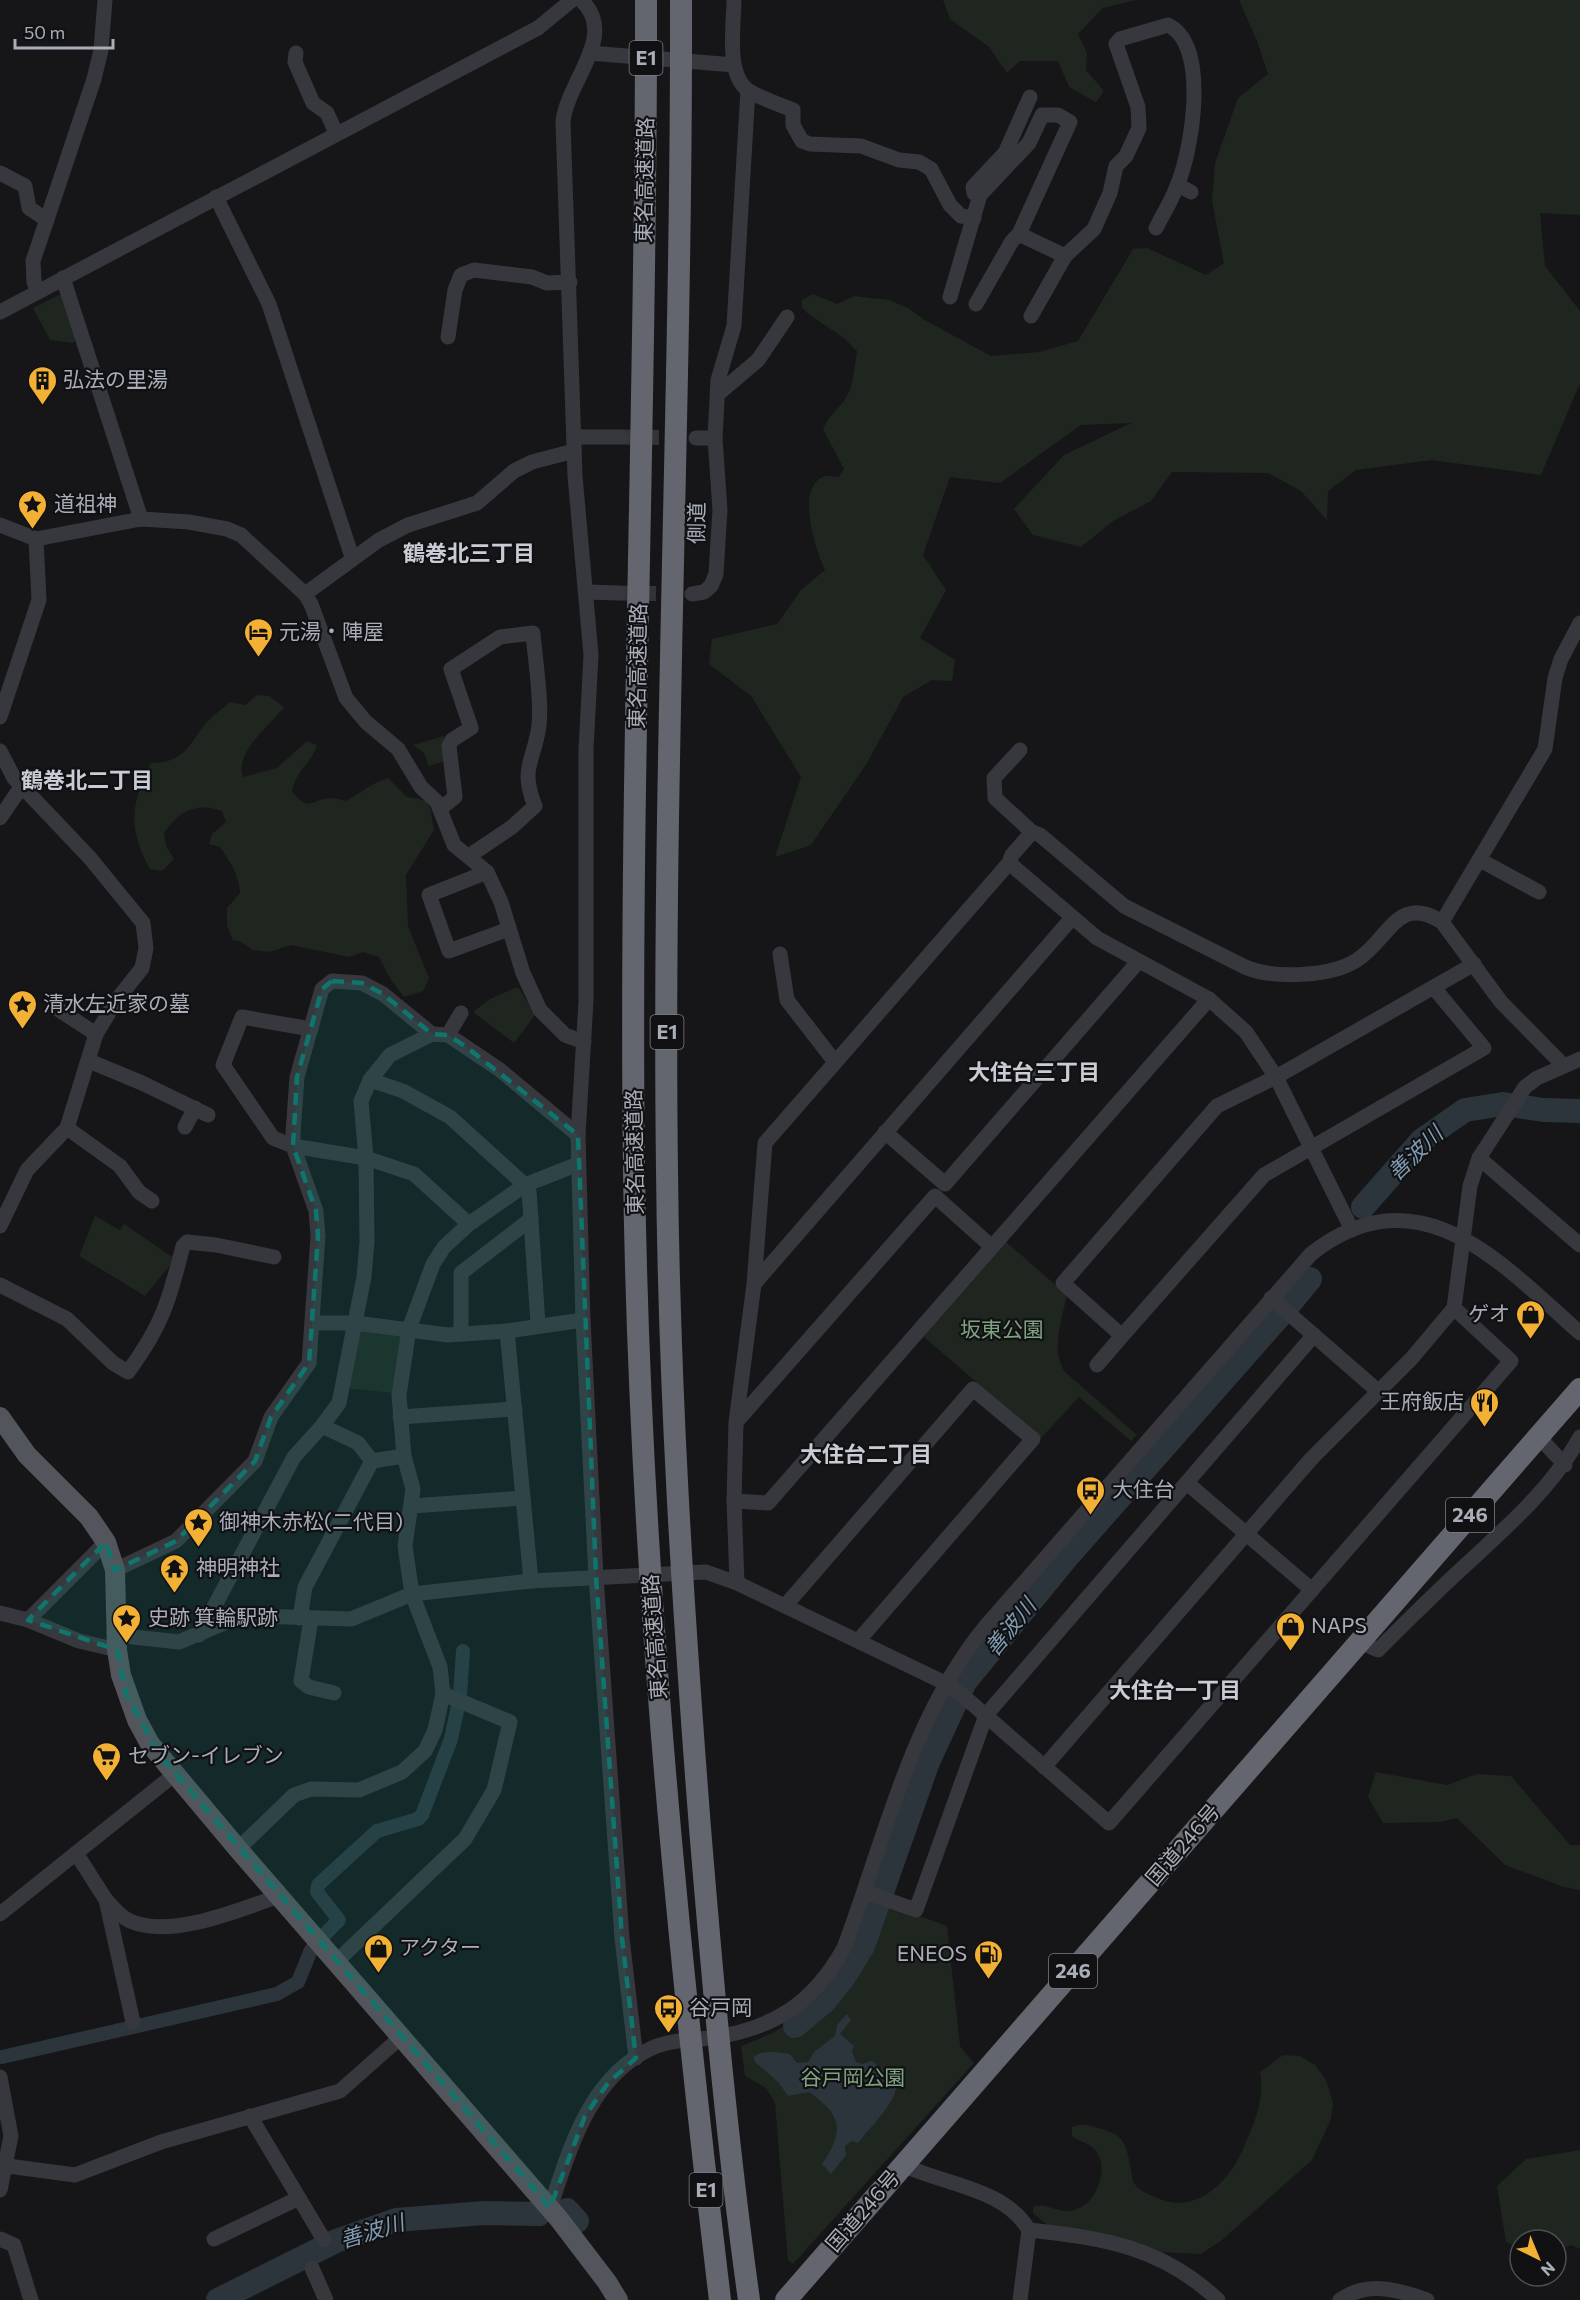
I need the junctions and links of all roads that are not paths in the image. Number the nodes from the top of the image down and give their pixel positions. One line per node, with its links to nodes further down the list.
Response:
1 (105, 0): 17 (street)
2 (572, 0): 12 (street)
3 (581, 0): 8 (street)
4 (646, 0): 178 (highway, 東名高速道路 / E1)
5 (681, 0): 174 (highway, 東名高速道路 / E1)
6 (734, 0): 9 (street)
7 (296, 53): 12 (street)
8 (590, 53): 9 (street); 22 (street)
9 (734, 65): 10 (street)
10 (748, 90): 16 (street); 30 (street, 側道)
11 (1030, 98): 14 (street)
12 (336, 133): 15 (street)
13 (0, 172): 17 (street)
14 (980, 195): 16 (street); 19 (street)
15 (216, 197): 21 (street); 38 (street)
16 (974, 218): 24 (street)
17 (47, 220): 23 (street)
18 (1156, 228): 20 (street)
19 (1019, 234): 20 (street); 25 (street)
20 (1065, 256): 28 (street)
21 (63, 278): 23 (street); 35 (street)
22 (570, 282): 29 (street); 34 (street)
23 (38, 292): 26 (street)
24 (950, 297)
25 (976, 304)
26 (0, 312)
27 (787, 316): 30 (street)
28 (1031, 316)
29 (448, 338)
30 (718, 394): 33 (street, 側道)
31 (621, 437): 34 (street)
32 (696, 438): 33 (street)
33 (715, 438): 42 (street, 側道)
34 (574, 444): 38 (street); 39 (street)
35 (141, 519): 37 (street); 41 (street)
36 (0, 525): 37 (street)
37 (36, 539): 44 (street)
38 (352, 557): 41 (street)
39 (586, 592): 40 (street); 71 (street)
40 (618, 593)
41 (305, 594): 49 (street)
42 (692, 594)
43 (1580, 622): 53 (street)
44 (5, 685): 45 (street)
45 (0, 717)
46 (1020, 750): 51 (street)
47 (0, 751): 48 (street)
48 (25, 790): 50 (street); 68 (street)
49 (440, 809): 52 (street); 52 (street)
50 (0, 818)
51 (1032, 832): 54 (street); 58 (street)
52 (469, 856): 55 (street)
53 (1480, 860): 56 (street); 58 (street)
54 (1009, 863): 57 (street); 74 (street)
55 (487, 872): 59 (street); 59 (street)
56 (1539, 892)
57 (1072, 918): 61 (street); 80 (street)
58 (1442, 922): 62 (street)
59 (509, 929): 71 (street)
60 (780, 954): 74 (street)
61 (1138, 962): 64 (street); 80 (street)
62 (1474, 964): 63 (street); 75 (street)
63 (1434, 988): 76 (street); 83 (street)
64 (1209, 999): 76 (street); 95 (street)
65 (53, 1006): 68 (street)
66 (461, 1013): 70 (street)
67 (311, 1029): 69 (street); 82 (street); 82 (street)
68 (96, 1034): 73 (street)
69 (432, 1034): 70 (street); 77 (street)
70 (448, 1035): 81 (street)
71 (584, 1042): 81 (street)
72 (1580, 1059): 75 (street)
73 (89, 1061): 78 (street); 79 (street)
74 (835, 1062): 97 (street)
75 (1563, 1065): 85 (street)
76 (1275, 1077): 83 (street); 110 (street)
77 (370, 1080): 84 (street); 87 (street)
78 (185, 1127)
79 (67, 1128): 88 (street); 91 (street)
80 (885, 1132): 97 (street)
81 (578, 1135): 86 (street)
82 (294, 1146): 84 (street); 102 (street)
83 (1311, 1148): 92 (street); 110 (street)
84 (366, 1158): 90 (street); 103 (street)
85 (1479, 1158): 93 (street); 94 (street)
86 (578, 1164): 87 (street); 101 (street)
87 (525, 1185): 89 (street); 90 (street)
88 (152, 1201)
89 (531, 1219): 104 (street); 108 (street)
90 (469, 1224): 105 (street)
91 (0, 1226)
92 (1352, 1230): 93 (street); 99 (street)
93 (1463, 1237): 100 (street); 107 (street)
94 (1580, 1245)
95 (992, 1247): 117 (street); 126 (street)
96 (274, 1257): 98 (street)
97 (754, 1284): 117 (street)
98 (0, 1285)
99 (1271, 1298): 109 (street); 146 (street)
100 (1454, 1308): 113 (street); 135 (street)
101 (582, 1320): 104 (street); 131 (street)
102 (313, 1323): 103 (street); 130 (street)
103 (355, 1323): 105 (street); 118 (street)
104 (538, 1324): 106 (street)
105 (409, 1329): 108 (street); 116 (street)
106 (507, 1331): 108 (street); 114 (street)
107 (1580, 1333)
108 (461, 1334)
109 (1314, 1335): 113 (street); 124 (street)
110 (1122, 1336): 111 (street)
111 (1097, 1365)
112 (1580, 1389): 119 (highway, 国道246号 / 246)
113 (1379, 1392): 128 (street)
114 (515, 1409): 116 (street); 125 (street)
115 (0, 1417): 129 (main road)
116 (400, 1417): 121 (street)
117 (736, 1422): 126 (street)
118 (322, 1426): 122 (street); 142 (street)
119 (1538, 1436): 123 (street); 132 (highway, 国道246号 / 246)
120 (1580, 1437): 123 (street)
121 (405, 1456): 122 (street); 127 (street)
122 (372, 1461): 140 (street)
123 (1565, 1465): 137 (street)
124 (1187, 1483): 128 (street); 149 (street)
125 (523, 1498): 127 (street); 133 (street)
126 (734, 1501): 134 (street)
127 (412, 1506): 136 (street)
128 (1247, 1534): 135 (street); 150 (street)
129 (106, 1542): 130 (main road); 141 (street)
130 (115, 1570): 143 (main road)
131 (596, 1577): 133 (street); 134 (street); 161 (street)
132 (1415, 1579): 137 (street); 145 (highway, 国道246号 / 246)
133 (531, 1581): 136 (street)
134 (737, 1583): 138 (street)
135 (1312, 1590): 150 (street)
136 (412, 1594): 140 (street); 148 (street)
137 (1431, 1597): 145 (street)
138 (785, 1606): 144 (street); 144 (street)
139 (0, 1613): 141 (street)
140 (305, 1618): 142 (street); 147 (street)
141 (28, 1620): 143 (street)
142 (199, 1635): 143 (street)
143 (117, 1641): 151 (main road)
144 (858, 1641): 146 (street)
145 (1360, 1642): 164 (highway, 国道246号 / 246)
146 (945, 1683): 149 (street); 154 (street)
147 (334, 1694)
148 (443, 1694): 152 (street); 158 (street)
149 (986, 1716): 150 (street); 154 (street)
150 (1044, 1767)
151 (175, 1774): 152 (main road); 153 (street)
152 (238, 1849): 155 (main road)
153 (76, 1852): 156 (street); 157 (street)
154 (865, 1892): 161 (street)
155 (279, 1896): 156 (street); 158 (main road)
156 (106, 1900): 159 (street)
157 (0, 1914)
158 (336, 1962): 160 (main road)
159 (134, 2022)
160 (401, 2037): 163 (street); 168 (main road)
161 (636, 2058): 168 (street)
162 (0, 2077): 165 (street)
163 (250, 2115): 165 (street); 167 (street)
164 (903, 2165): 169 (street); 179 (highway, 国道246号 / 246)
165 (3, 2166): 166 (street)
166 (0, 2190)
167 (299, 2198): 171 (street); 172 (street)
168 (550, 2208): 177 (main road)
169 (1029, 2230): 180 (street); 181 (street)
170 (0, 2239): 175 (street)
171 (214, 2239)
172 (324, 2240)
173 (312, 2268): 176 (street)
174 (748, 2293)
175 (31, 2300)
176 (326, 2300)
177 (618, 2300)
178 (720, 2300)
179 (786, 2300)
180 (1020, 2300)
181 (1218, 2300)
182 (1340, 2300): 183 (street)
183 (1427, 2300)

